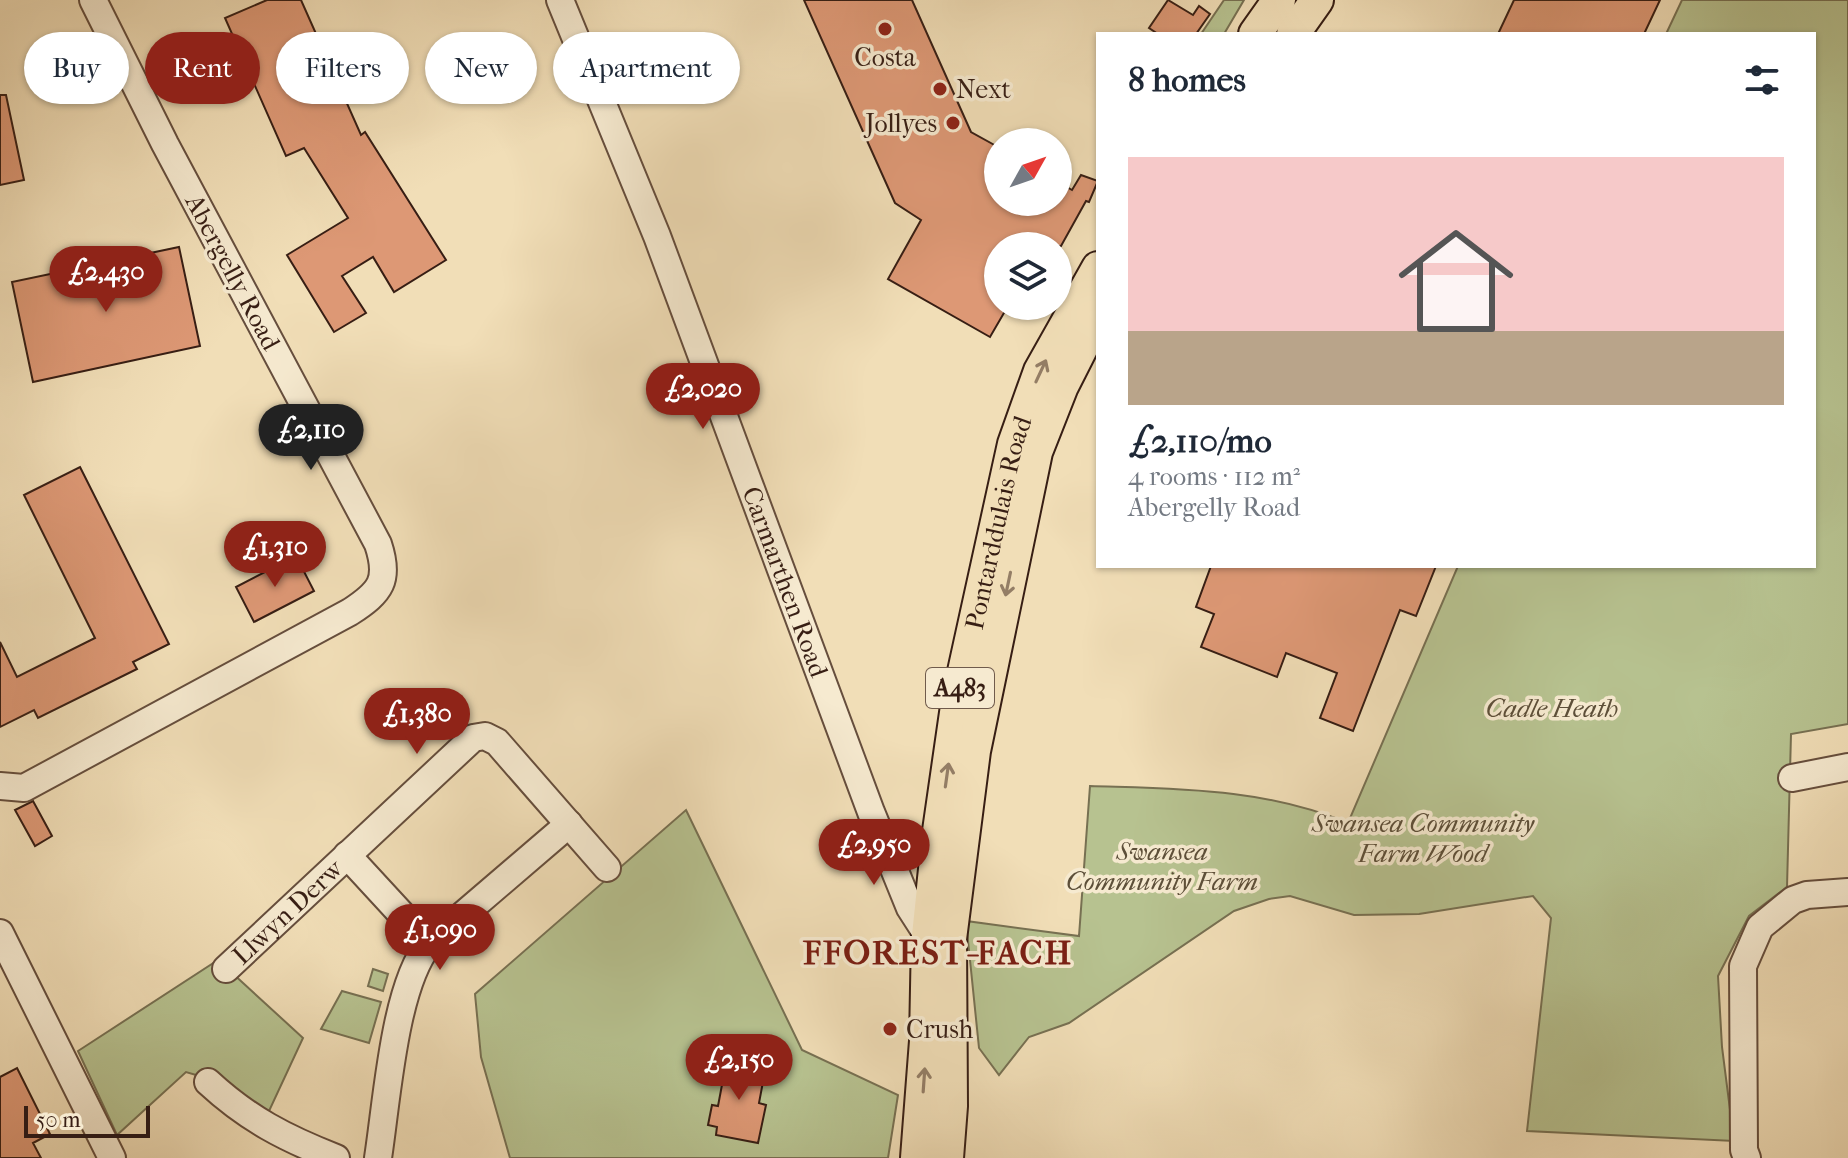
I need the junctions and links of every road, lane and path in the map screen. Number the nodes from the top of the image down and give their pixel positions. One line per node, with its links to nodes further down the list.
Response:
1 (93, 0): 11 (street, Abergelly Road)
2 (560, 0): 17 (street, Carmarthen Road)
3 (1279, 0): 5 (main road)
4 (1317, 0): 6 (main road)
5 (1256, 32)
6 (1294, 32)
7 (1096, 272): 17 (main road, Pontarddulais Road / A483, one-way to 7)
8 (1096, 319): 17 (main road, Pontarddulais Road / A483, one-way to 17)
9 (1848, 767): 10 (street)
10 (1792, 778)
11 (0, 786)
12 (569, 824): 13 (street, Llwyn Derw); 14 (street, Llwyn Derw); 18 (street)
13 (347, 855): 18 (street, Llwyn Derw); 19 (street, Llwyn Derw)
14 (607, 868)
15 (1848, 892): 26 (street)
16 (0, 933): 21 (street)
17 (939, 937): 24 (main road, A483, one-way to 17); 25 (main road, A483)
18 (429, 944): 23 (street)
19 (226, 969)
20 (208, 1082): 22 (street)
21 (112, 1158)
22 (336, 1158)
23 (378, 1158)
24 (917, 1158)
25 (947, 1158)
26 (1747, 1158)

